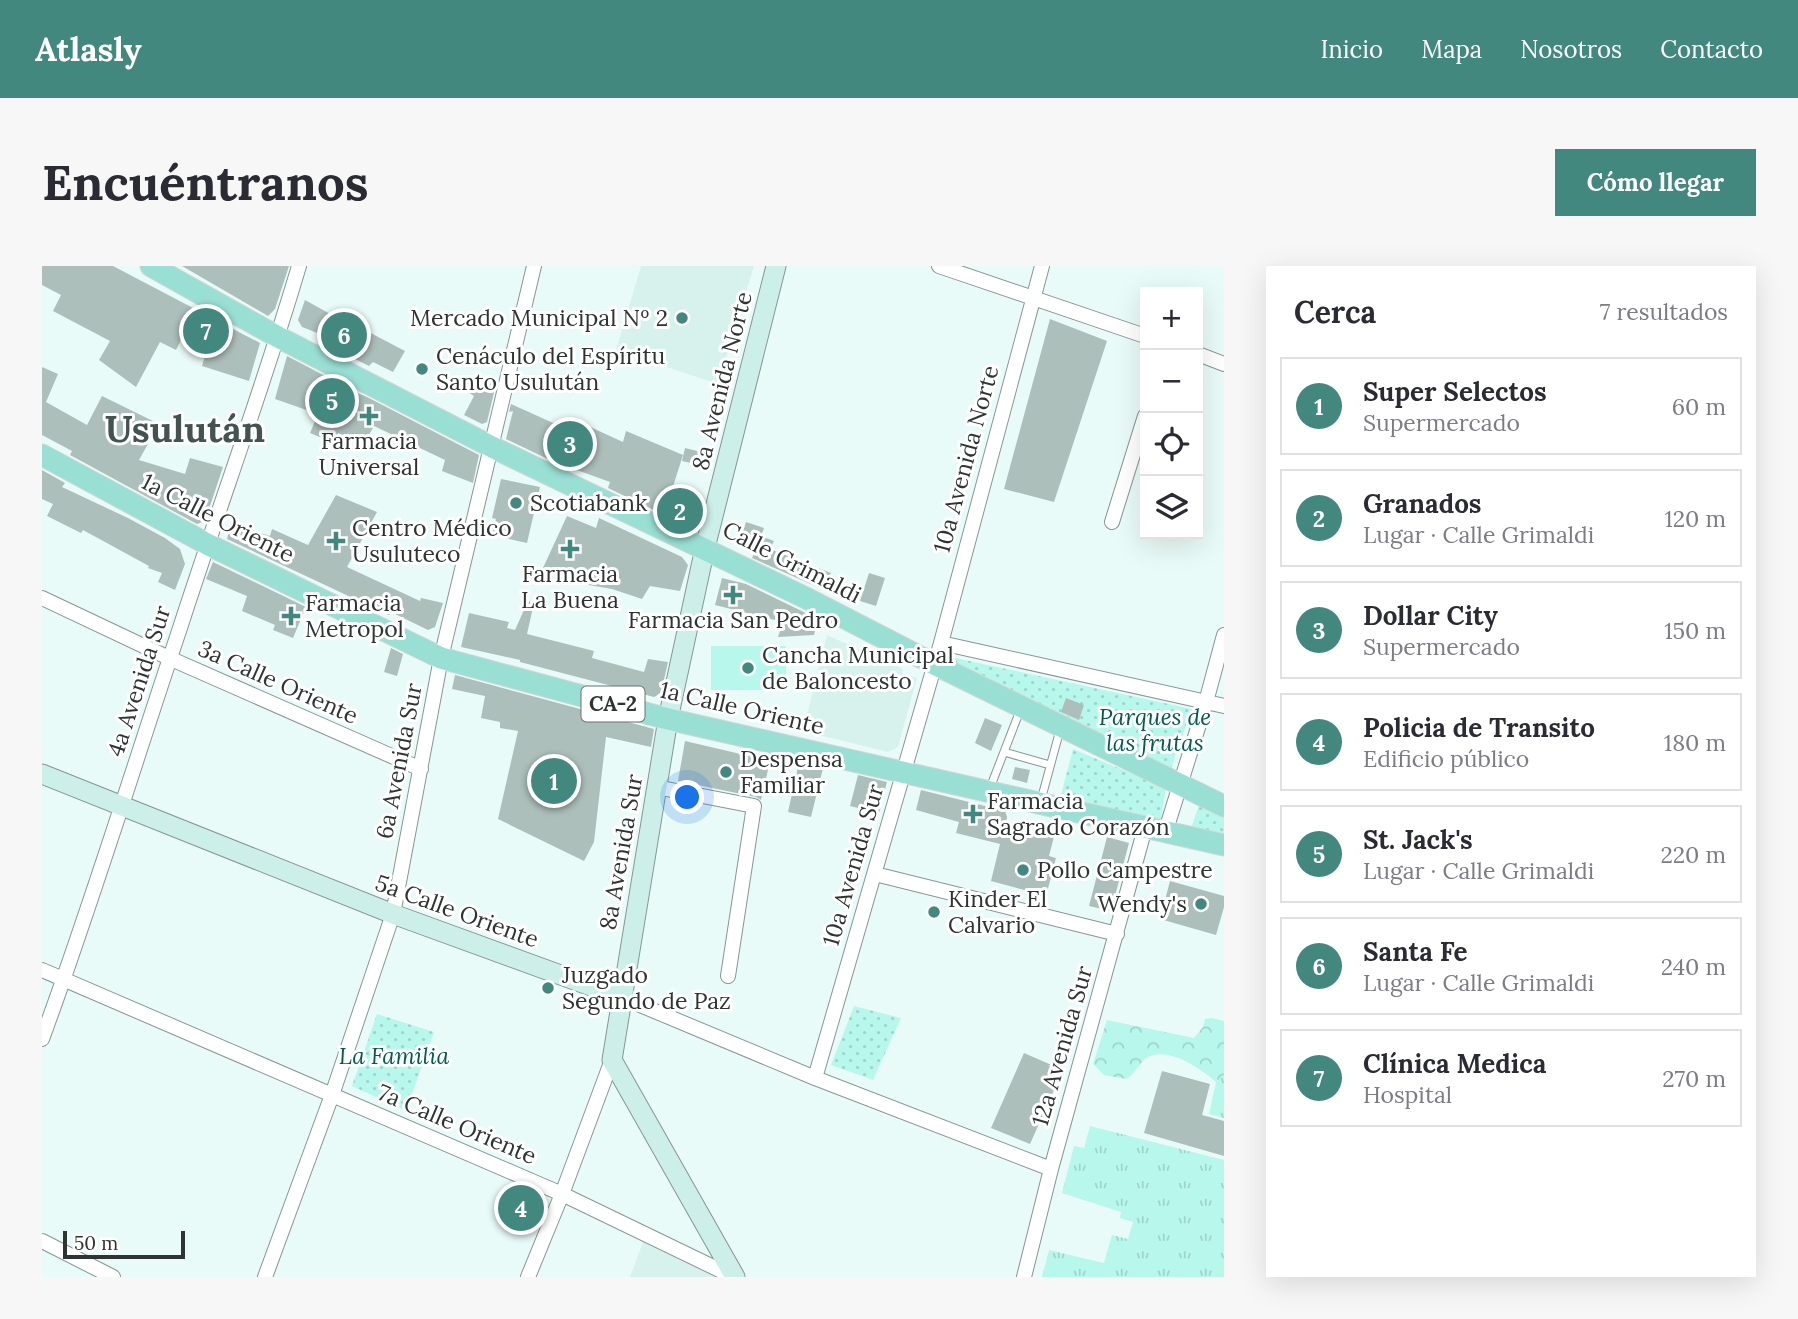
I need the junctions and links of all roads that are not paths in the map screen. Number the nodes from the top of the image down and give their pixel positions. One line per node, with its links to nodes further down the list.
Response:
1 (152, 266): 9 (main road, Calle Grimaldi)
2 (299, 266): 9 (street, 4a Avenida Sur)
3 (534, 266): 13 (street, 6a Avenida Sur)
4 (776, 266): 17 (street, 8a Avenida Norte)
5 (939, 266): 7 (street)
6 (1042, 266): 7 (street, 10a Avenida Norte)
7 (1034, 298): 8 (street); 20 (street, 10a Avenida Norte)
8 (1140, 334)
9 (278, 337): 13 (main road, Calle Grimaldi); 16 (street, 4a Avenida Sur)
10 (1203, 356): 11 (street)
11 (1224, 364)
12 (1140, 432): 15 (street)
13 (492, 447): 17 (main road, Calle Grimaldi); 22 (street, 6a Avenida Sur)
14 (42, 454): 16 (main road, 1a Calle Oriente / CA-2)
15 (1112, 522)
16 (207, 544): 21 (street, 4a Avenida Sur); 22 (main road, 1a Calle Oriente / CA-2)
17 (705, 548): 23 (main road, Calle Grimaldi); 27 (street, 8a Avenida Sur)
18 (42, 598): 21 (street, 3a Calle Oriente)
19 (1224, 635): 24 (street, 12a Avenida Sur)
20 (941, 643): 23 (street, 10a Avenida Norte); 24 (street)
21 (169, 658): 31 (street, 3a Calle Oriente); 38 (street, 4a Avenida Sur)
22 (441, 658): 27 (main road, 1a Calle Oriente / CA-2); 31 (street, 6a Avenida Sur)
23 (934, 664): 26 (main road, Calle Grimaldi); 32 (street, 10a Avenida Sur)
24 (1206, 702): 25 (street); 34 (street, 12a Avenida Sur)
25 (1224, 706)
26 (1021, 707): 28 (main road, Calle Grimaldi); 29 (lane)
27 (668, 719): 32 (main road, 1a Calle Oriente / CA-2); 35 (street, 8a Avenida Sur)
28 (1061, 727): 30 (lane); 34 (main road, Calle Grimaldi)
29 (1004, 752): 30 (lane); 36 (lane)
30 (1050, 765): 37 (lane)
31 (421, 769): 43 (street, 6a Avenida Sur)
32 (902, 772): 36 (main road, 1a Calle Oriente / CA-2); 42 (street, 10a Avenida Sur)
33 (42, 774): 38 (street, 5a Calle Oriente)
34 (1179, 786): 39 (main road, Calle Grimaldi); 40 (street, 12a Avenida Sur)
35 (656, 787): 46 (street); 48 (street, 8a Avenida Sur)
36 (988, 792): 37 (main road, 1a Calle Oriente / CA-2)
37 (1040, 804): 40 (main road, 1a Calle Oriente / CA-2)
38 (122, 806): 43 (street, 5a Calle Oriente); 47 (street, 4a Avenida Sur)
39 (1224, 806)
40 (1155, 830): 41 (main road, 1a Calle Oriente / CA-2); 44 (street, 12a Avenida Sur)
41 (1224, 845)
42 (874, 874): 44 (street); 51 (street, 10a Avenida Sur)
43 (393, 914): 48 (street, 5a Calle Oriente); 52 (street, 6a Avenida Sur)
44 (1117, 934): 53 (street, 12a Avenida Sur)
45 (42, 970): 47 (street, 7a Calle Oriente)
46 (727, 976)
47 (64, 979): 49 (street, 4a Avenida Sur); 52 (street, 7a Calle Oriente)
48 (621, 997): 50 (street, 8a Avenida Sur); 51 (street, 5a Calle Oriente)
49 (42, 1039)
50 (612, 1060): 54 (street, 8a Avenida Sur); 59 (street)
51 (815, 1078): 53 (street, 5a Calle Oriente)
52 (331, 1095): 54 (street, 7a Calle Oriente); 57 (street, 6a Avenida Sur)
53 (1051, 1169): 60 (street, 12a Avenida Sur)
54 (562, 1194): 58 (street, 8a Avenida Sur); 59 (street, 7a Calle Oriente)
55 (42, 1241): 56 (street)
56 (113, 1277)
57 (265, 1277)
58 (528, 1277)
59 (734, 1277)
60 (1024, 1277)

